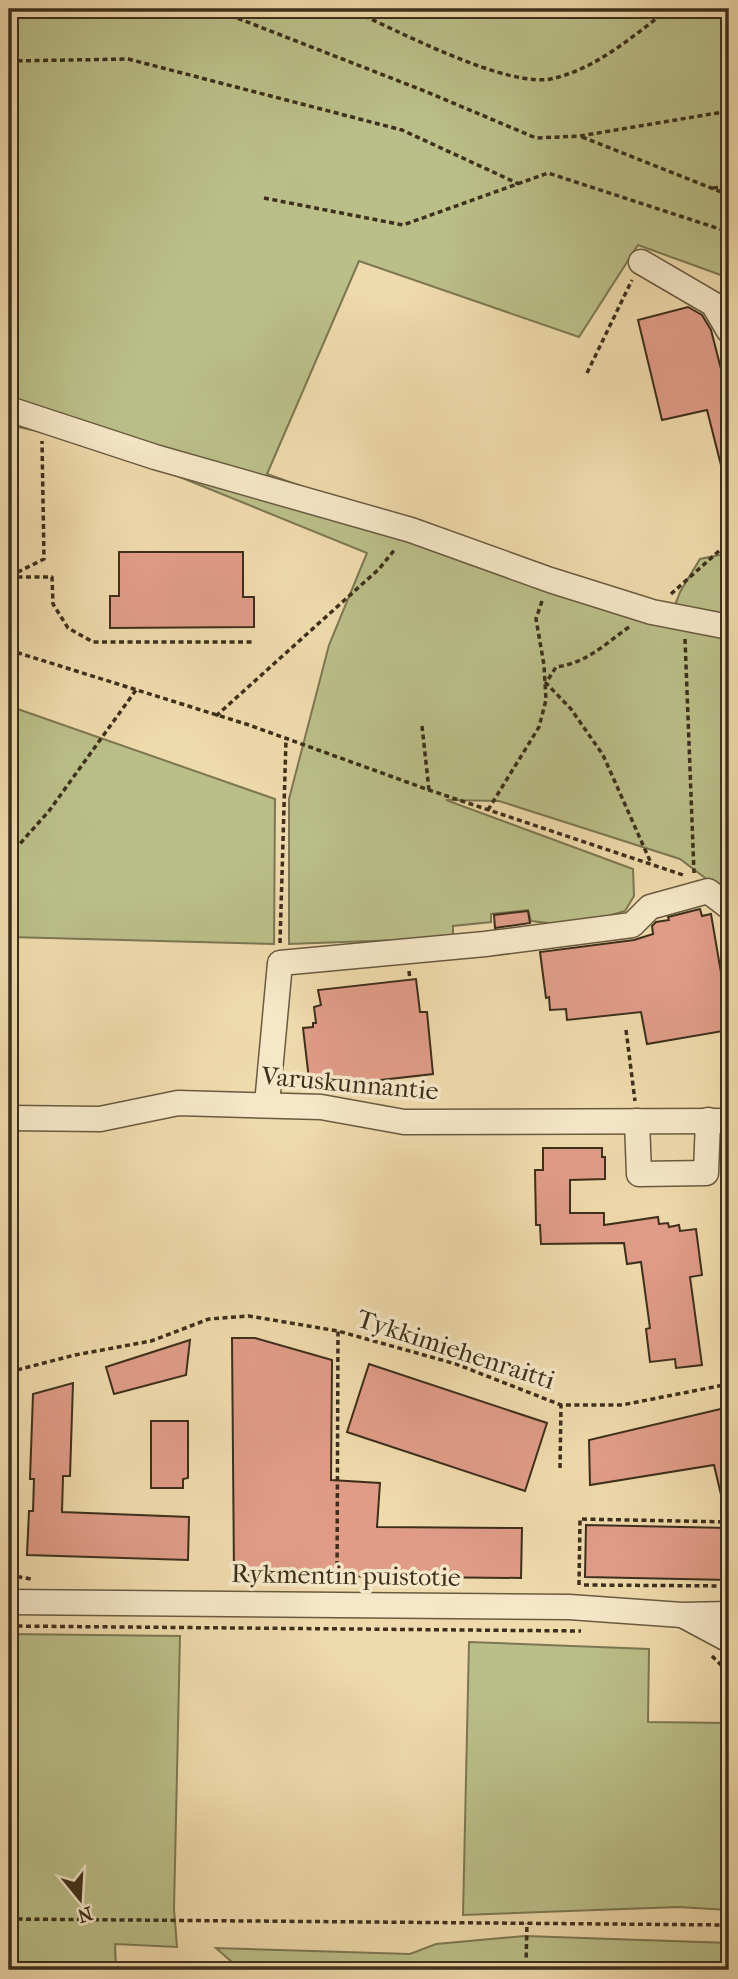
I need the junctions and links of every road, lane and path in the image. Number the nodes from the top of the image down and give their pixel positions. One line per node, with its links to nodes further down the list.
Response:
1 (214, 9): 6 (path)
2 (349, 9): 3 (path)
3 (669, 9)
4 (9, 61): 7 (path)
5 (729, 111): 6 (path)
6 (580, 136): 9 (path)
7 (519, 184): 11 (path); 12 (path)
8 (729, 186): 9 (path)
9 (711, 189): 10 (path)
10 (729, 195)
11 (264, 198)
12 (729, 232)
13 (641, 262): 14 (street); 15 (path)
14 (729, 331)
15 (587, 373)
16 (9, 409): 17 (street)
17 (45, 422): 18 (street); 20 (path)
18 (411, 530): 21 (street); 29 (path)
19 (729, 542): 22 (path)
20 (9, 577): 25 (path)
21 (550, 580): 22 (street); 27 (path)
22 (652, 612): 23 (street); 27 (path)
23 (684, 620): 24 (street); 35 (path)
24 (729, 627)
25 (255, 642)
26 (9, 650): 28 (path)
27 (546, 683): 33 (path); 35 (path)
28 (136, 690): 29 (path); 34 (path)
29 (216, 716): 31 (path)
30 (422, 726): 32 (path)
31 (286, 738): 32 (path); 37 (path)
32 (429, 790): 33 (path)
33 (488, 810): 35 (path)
34 (9, 856)
35 (651, 863)
36 (729, 907): 37 (street)
37 (280, 963): 39 (street)
38 (626, 1030): 42 (path)
39 (267, 1104): 40 (street, Varuskunnantie); 42 (street, Varuskunnantie)
40 (9, 1118)
41 (719, 1120): 42 (street, Varuskunnantie); 42 (street)
42 (637, 1121)
43 (338, 1331): 44 (path, Tykkimiehenraitti); 46 (path, Tykkimiehenraitti); 49 (path)
44 (9, 1373)
45 (729, 1384): 46 (path, Tykkimiehenraitti)
46 (561, 1405): 47 (path)
47 (560, 1468)
48 (729, 1522): 50 (path)
49 (337, 1583)
50 (579, 1585)
51 (9, 1602): 53 (street, Rykmentin puistotie)
52 (729, 1614): 53 (street, Rykmentin puistotie)
53 (682, 1615): 56 (street, Rykmentin puistotie)
54 (9, 1626): 55 (path)
55 (582, 1631)
56 (720, 1647): 57 (path)
57 (729, 1673)
58 (9, 1920): 59 (path)
59 (527, 1923): 60 (path); 61 (path)
60 (729, 1924)
61 (526, 1968): 62 (path)
62 (501, 1970)

